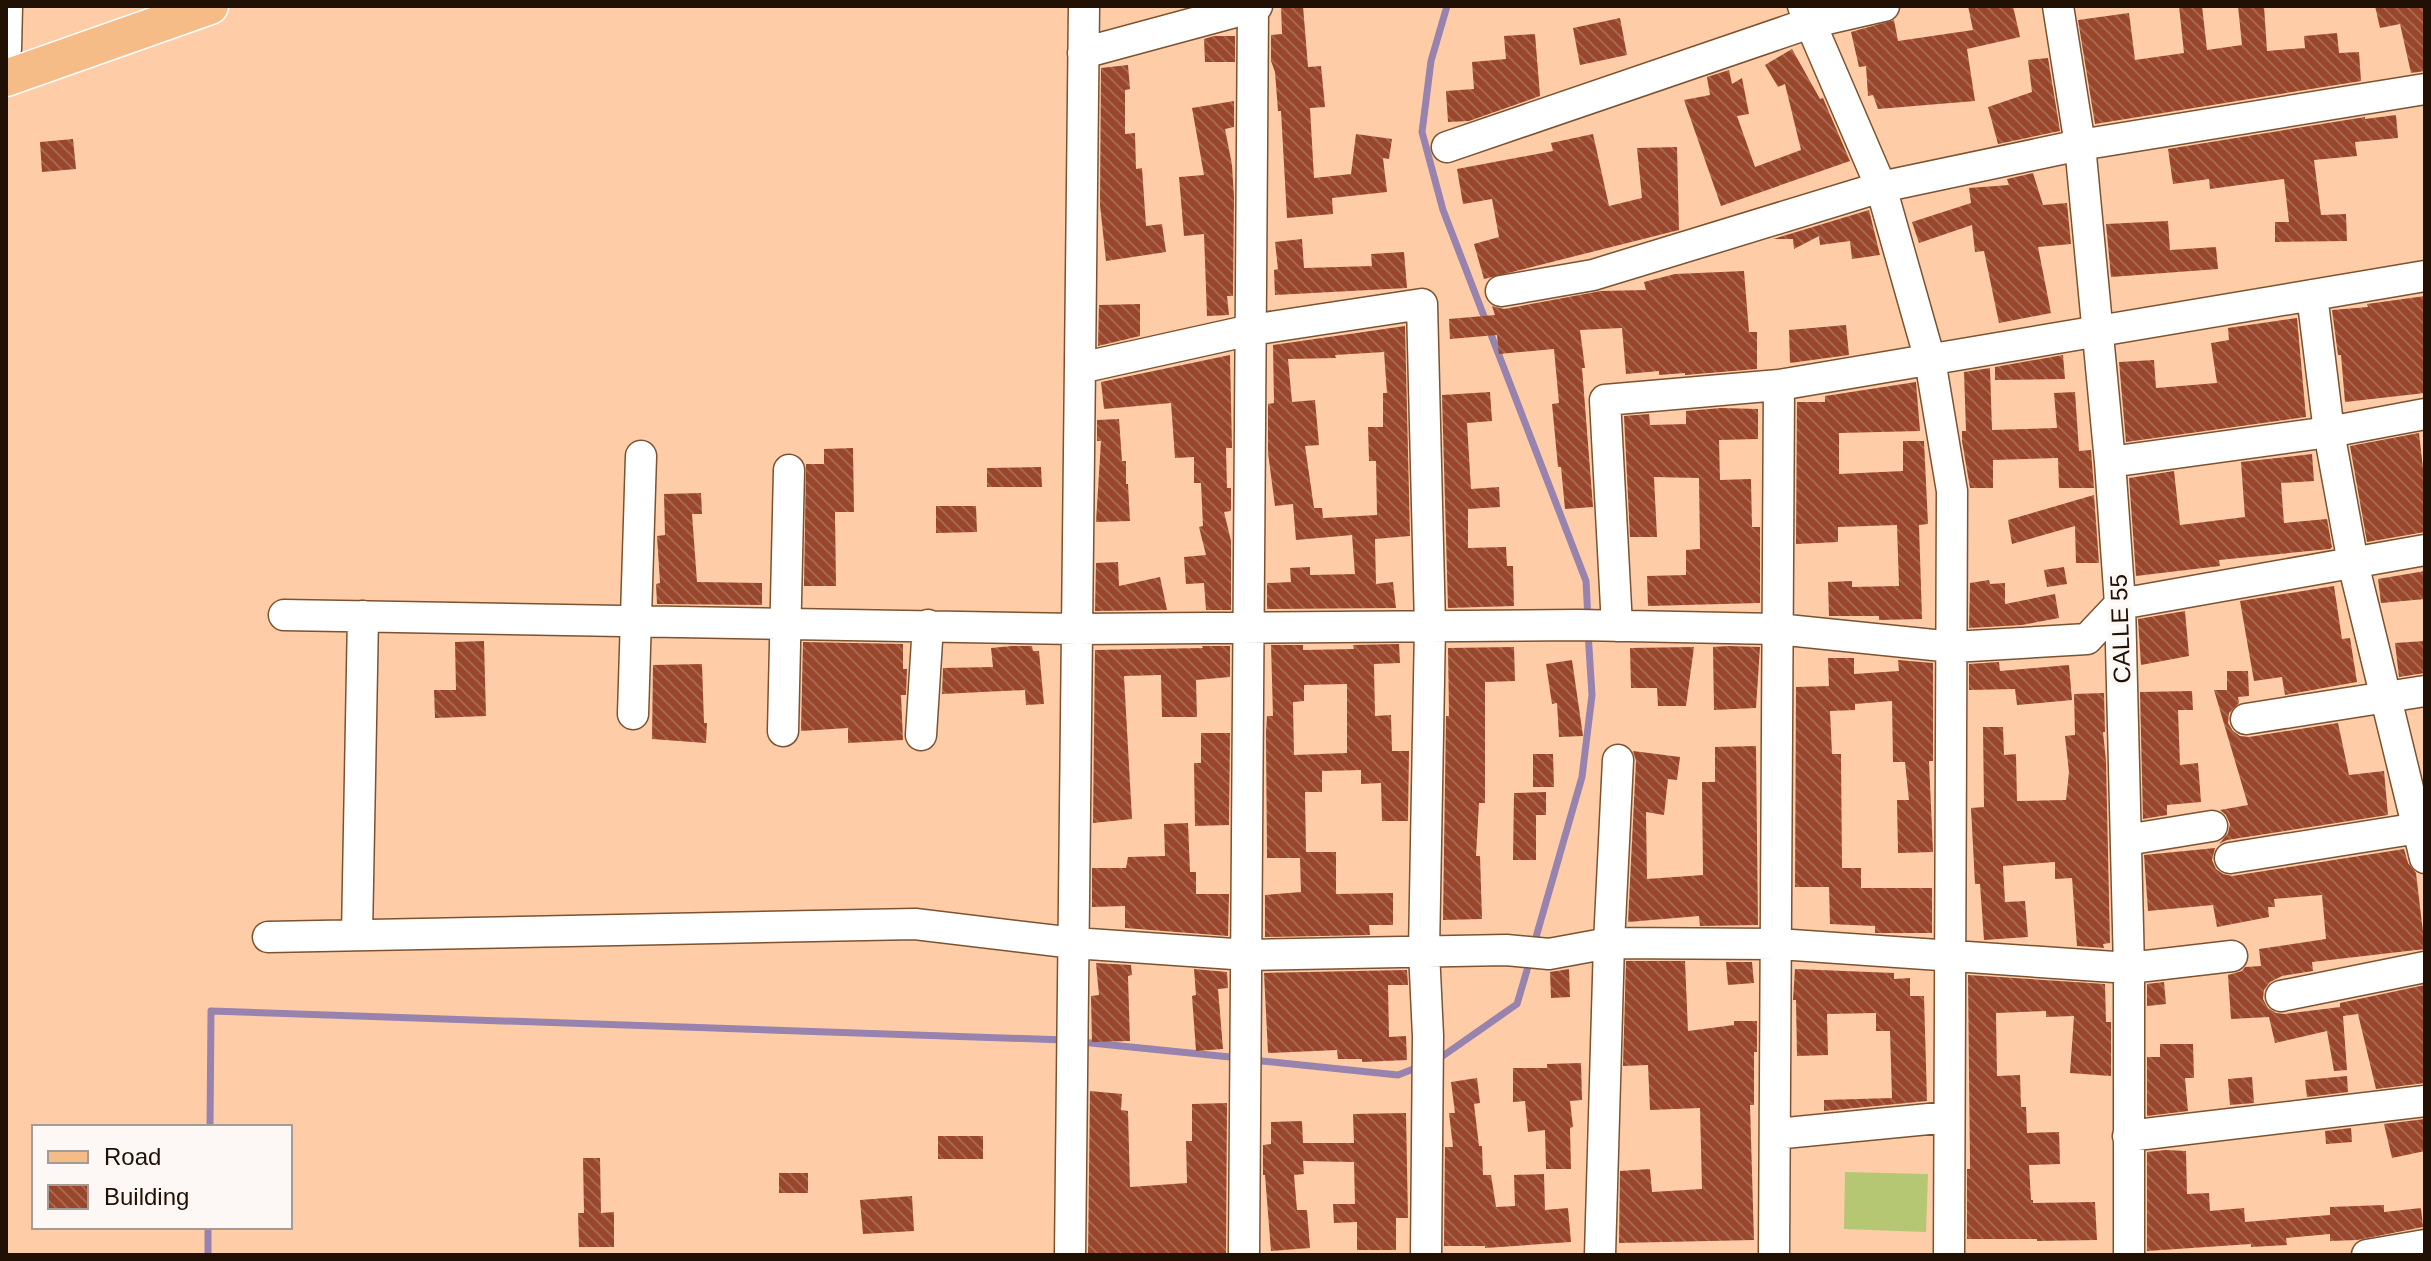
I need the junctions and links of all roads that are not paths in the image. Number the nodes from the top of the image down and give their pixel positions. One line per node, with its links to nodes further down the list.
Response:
1 (7, 6): 10 (street)
2 (22, 6): 10 (street)
3 (210, 6): 8 (main road)
4 (1084, 6): 12 (street)
5 (1884, 6): 9 (street)
6 (2058, 6): 15 (street, CALLE 55)
7 (1255, 7): 12 (street); 21 (street)
8 (163, 13): 13 (main road)
9 (1807, 15): 16 (street); 17 (street)
10 (7, 26): 11 (street)
11 (6, 49)
12 (1083, 53): 24 (street)
13 (6, 78)
14 (2425, 89): 15 (street)
15 (2080, 145): 17 (street); 22 (street, CALLE 55)
16 (1447, 147)
17 (1881, 187): 19 (street); 23 (street)
18 (2425, 276): 20 (street)
19 (1501, 291)
20 (2312, 295): 22 (street); 27 (street)
21 (1251, 330): 24 (street); 39 (street); 41 (street)
22 (2098, 332): 23 (street); 29 (street, CALLE 55)
23 (1930, 360): 25 (street); 44 (street)
24 (1080, 368): 42 (street)
25 (1779, 385): 40 (street); 43 (street)
26 (2425, 414): 27 (street)
27 (2329, 432): 29 (street); 32 (street)
28 (641, 456): 36 (street)
29 (2110, 462): 33 (street, CALLE 55)
30 (789, 470): 37 (street)
31 (2425, 550): 32 (street)
32 (2353, 563): 33 (street); 46 (street)
33 (2120, 604): 44 (street); 54 (street, CALLE 55)
34 (284, 615): 35 (street)
35 (363, 616): 36 (street); 57 (street)
36 (636, 620): 37 (street); 47 (street)
37 (785, 623): 38 (street); 49 (street)
38 (928, 625): 42 (street); 50 (street)
39 (1430, 626): 40 (street); 41 (street); 62 (street)
40 (1617, 626): 43 (street)
41 (1247, 627): 42 (street); 64 (street)
42 (1077, 629): 59 (street)
43 (1777, 629): 44 (street); 61 (street)
44 (1953, 647): 63 (street)
45 (2425, 691): 46 (street)
46 (2385, 697): 48 (street); 53 (street)
47 (633, 714)
48 (2246, 719)
49 (783, 731)
50 (921, 735)
51 (1618, 760): 60 (street)
52 (2212, 826): 54 (street)
53 (2421, 828): 55 (street); 56 (street)
54 (2126, 840): 67 (street, CALLE 55)
55 (2230, 858)
56 (2425, 858)
57 (357, 935): 58 (street); 59 (street)
58 (268, 937)
59 (1074, 943): 64 (street); 74 (street)
60 (1609, 943): 61 (street); 62 (street); 77 (street)
61 (1777, 944): 63 (street); 71 (street)
62 (1424, 951): 64 (street); 76 (street)
63 (1950, 954): 67 (street); 70 (street)
64 (1248, 955): 75 (street)
65 (2232, 956): 67 (street)
66 (2425, 967): 68 (street)
67 (2129, 968): 72 (street, CALLE 55)
68 (2281, 996)
69 (2425, 1101): 72 (street)
70 (1949, 1117): 71 (street); 79 (street)
71 (1775, 1134): 78 (street)
72 (2128, 1136): 80 (street, CALLE 55)
73 (2425, 1245): 81 (street)
74 (1070, 1255)
75 (1244, 1255)
76 (1426, 1255)
77 (1600, 1255)
78 (1774, 1255)
79 (1949, 1255)
80 (2129, 1255)
81 (2367, 1255)

